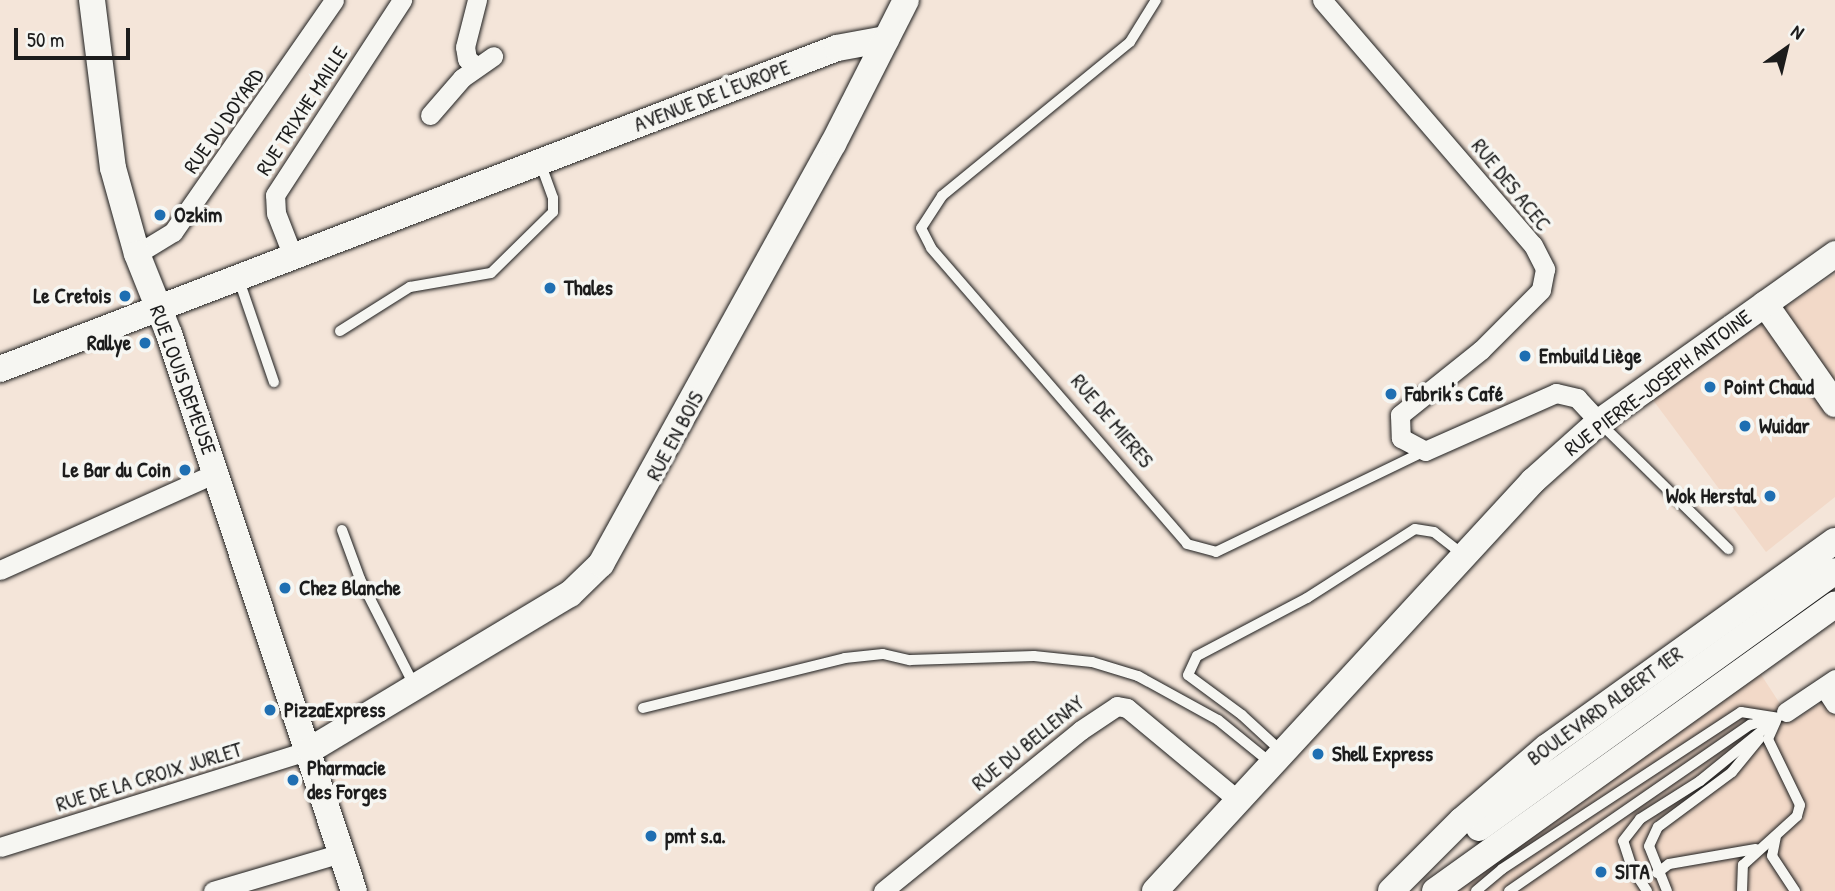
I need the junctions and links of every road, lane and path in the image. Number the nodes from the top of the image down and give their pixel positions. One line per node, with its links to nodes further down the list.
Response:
1 (92, 0): 13 (street, RUE LOUIS DEMEUSE)
2 (334, 0): 13 (street, RUE DU DOYARD)
3 (402, 0): 14 (street, RUE TRIXHE MAILLE)
4 (477, 0): 10 (street)
5 (906, 0): 8 (street, RUE EN BOIS)
6 (1156, 0): 24 (lane, RUE DE MIERES)
7 (1322, 0): 24 (street, RUE DES ACEC)
8 (886, 38): 12 (street, AVENUE DE L'EUROPE); 35 (street, RUE EN BOIS)
9 (493, 56): 10 (street)
10 (476, 66): 11 (street)
11 (430, 115)
12 (539, 160): 14 (street, AVENUE DE L'EUROPE); 19 (lane)
13 (137, 254): 18 (street, RUE LOUIS DEMEUSE)
14 (292, 254): 16 (street, AVENUE DE L'EUROPE)
15 (1835, 254): 17 (street, RUE PIERRE-JOSEPH ANTOINE)
16 (237, 277): 18 (street, AVENUE DE L'EUROPE); 21 (lane)
17 (1765, 304): 22 (street); 23 (street, RUE PIERRE-JOSEPH ANTOINE)
18 (158, 309): 20 (street, AVENUE DE L'EUROPE); 25 (street, RUE LOUIS DEMEUSE)
19 (340, 331)
20 (0, 369)
21 (274, 382)
22 (1835, 404)
23 (1599, 422): 24 (street, RUE DE MIERES); 29 (lane); 30 (street, RUE PIERRE-JOSEPH ANTOINE)
24 (1425, 451)
25 (216, 473): 31 (street); 40 (street, RUE LOUIS DEMEUSE)
26 (1835, 520): 44 (street)
27 (342, 530): 35 (lane)
28 (1835, 541): 39 (street, BOULEVARD ALBERT 1ER)
29 (1728, 549)
30 (1462, 554): 41 (street, RUE PIERRE-JOSEPH ANTOINE); 41 (lane)
31 (0, 570)
32 (1835, 571): 39 (street, BOULEVARD ALBERT 1ER)
33 (1835, 605): 55 (street)
34 (1829, 683): 36 (street); 38 (street)
35 (415, 688): 40 (street, RUE EN BOIS)
36 (1835, 704)
37 (643, 708): 41 (lane)
38 (1782, 715): 43 (lane); 48 (lane); 56 (lane); 57 (lane); 58 (lane)
39 (1579, 737): 44 (street, BOULEVARD ALBERT 1ER); 54 (street, BOULEVARD ALBERT 1ER)
40 (310, 750): 45 (street, RUE DE LA CROIX JURLET); 47 (street, RUE LOUIS DEMEUSE)
41 (1277, 758): 42 (street, RUE PIERRE-JOSEPH ANTOINE)
42 (1238, 800): 51 (street, RUE DU BELLENAY); 52 (street, RUE PIERRE-JOSEPH ANTOINE)
43 (1776, 836): 46 (lane); 61 (lane)
44 (1438, 844): 53 (street, BOULEVARD ALBERT 1ER)
45 (0, 847)
46 (1756, 849): 48 (lane); 60 (lane)
47 (341, 853): 49 (street); 50 (street, RUE LOUIS DEMEUSE)
48 (1657, 873): 59 (lane)
49 (213, 891)
50 (354, 891)
51 (883, 891)
52 (1155, 891)
53 (1391, 891)
54 (1415, 891)
55 (1435, 891)
56 (1476, 891)
57 (1509, 891)
58 (1647, 891)
59 (1667, 891)
60 (1742, 891)
61 (1795, 891)

